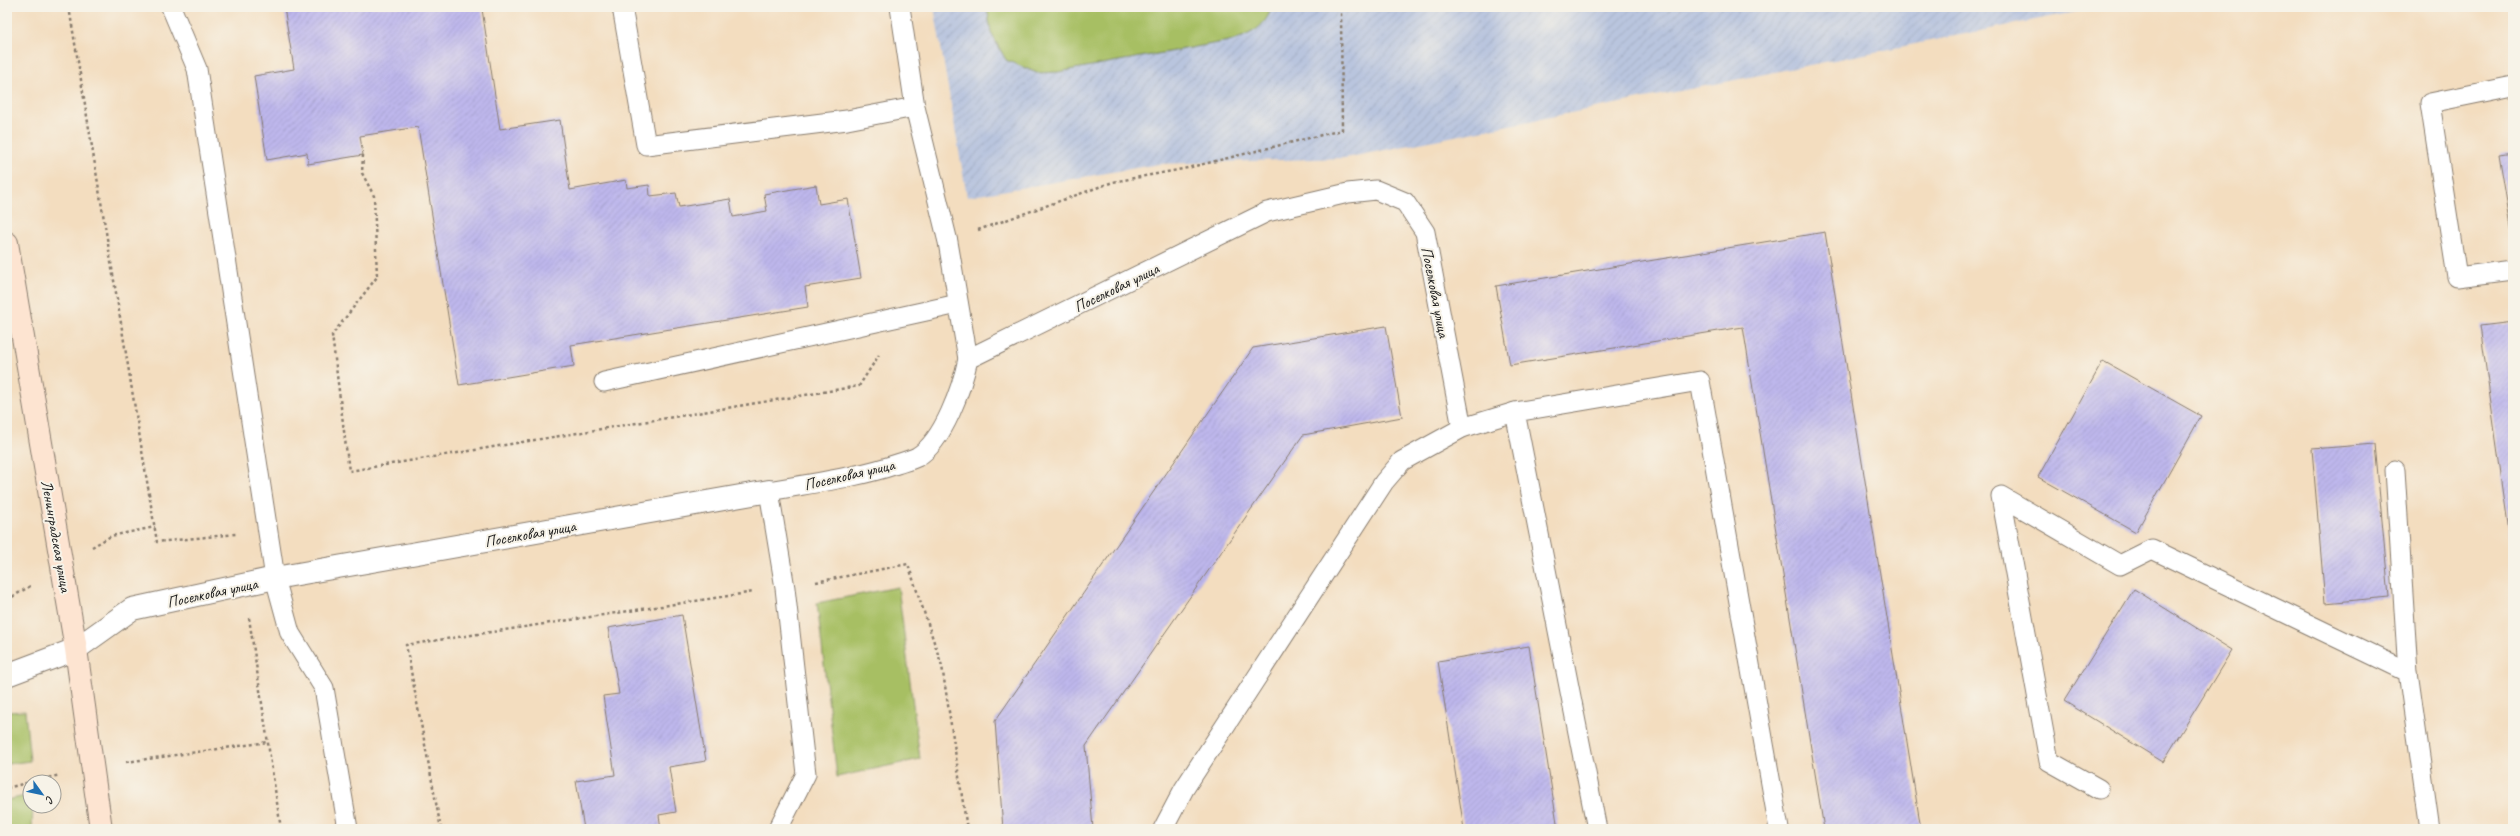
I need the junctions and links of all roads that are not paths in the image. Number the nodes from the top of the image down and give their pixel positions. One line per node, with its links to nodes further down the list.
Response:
1 (171, 7): 15 (lane)
2 (622, 7): 5 (lane)
3 (900, 7): 5 (lane)
4 (2513, 86): 7 (lane)
5 (916, 107): 8 (lane)
6 (7, 243): 16 (main road, Ленинградская улица)
7 (2513, 270)
8 (958, 304): 9 (lane); 10 (lane)
9 (968, 359): 12 (lane, Поселковая улица); 14 (lane, Поселковая улица)
10 (604, 382)
11 (1515, 412): 12 (lane); 24 (lane); 25 (lane)
12 (1462, 428): 23 (lane)
13 (2395, 470): 17 (lane)
14 (769, 491): 15 (street, Поселковая улица); 22 (lane)
15 (275, 578): 16 (street, Поселковая улица); 21 (lane)
16 (76, 649): 18 (street, Поселковая улица); 20 (main road, Ленинградская улица)
17 (2408, 672): 19 (lane); 26 (lane)
18 (7, 675)
19 (2099, 789)
20 (101, 829)
21 (348, 829)
22 (778, 829)
23 (1163, 829)
24 (1597, 829)
25 (1778, 829)
26 (2430, 829)

